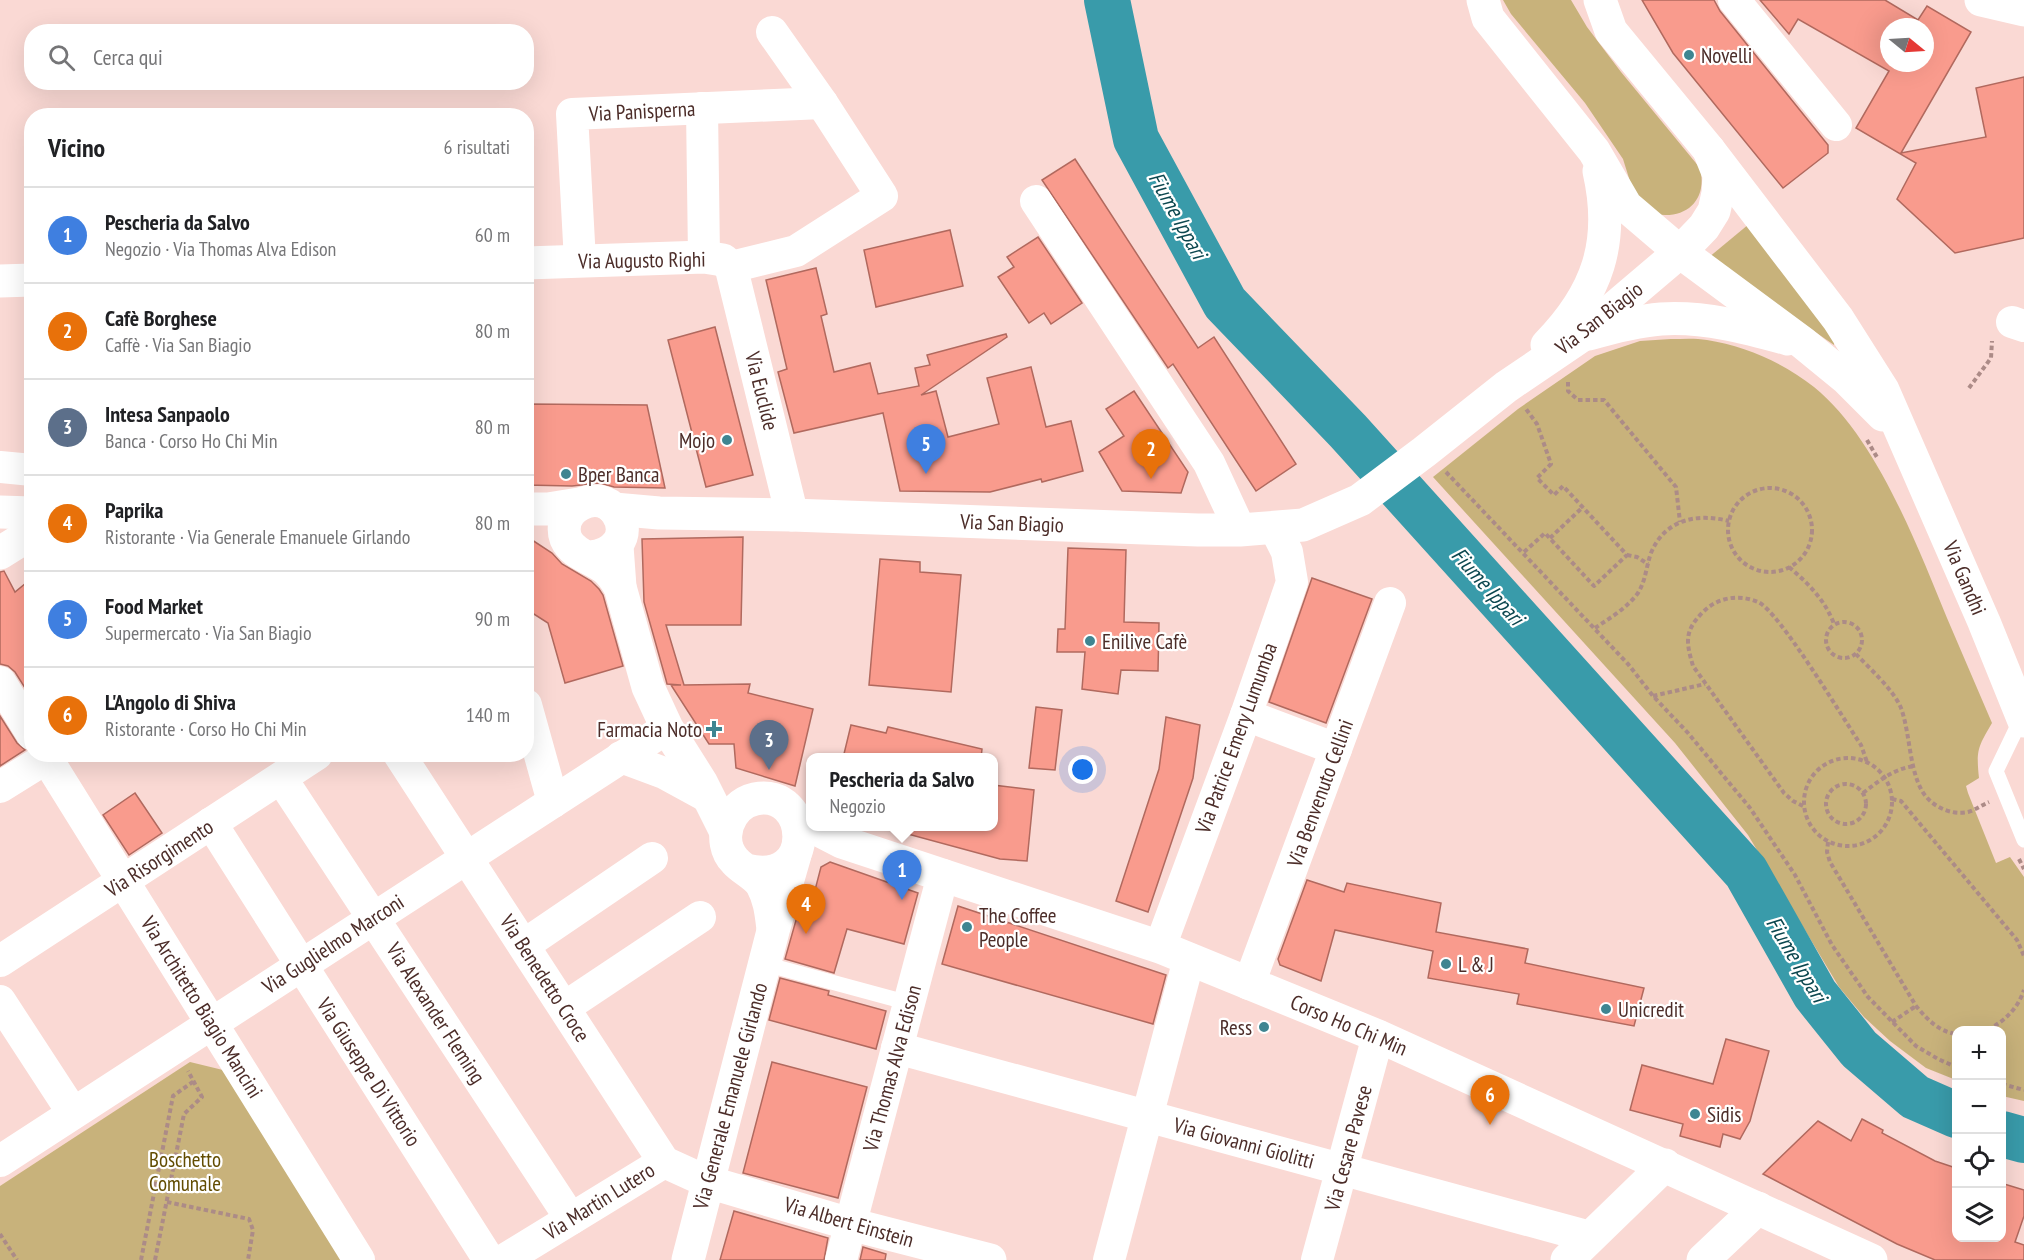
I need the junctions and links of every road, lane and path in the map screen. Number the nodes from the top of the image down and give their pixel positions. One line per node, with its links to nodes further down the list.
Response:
1 (1482, 0): 13 (main road)
2 (1591, 0): 7 (main road)
3 (1600, 0): 7 (main road)
4 (1734, 0): 11 (street)
5 (1981, 0): 6 (main road)
6 (2024, 10)
7 (1610, 15): 12 (main road, Via Gandhi)
8 (772, 32): 9 (street)
9 (822, 103): 10 (street, Via Panisperna); 17 (street, Via Augusto Righi)
10 (702, 108): 16 (street, Via Panisperna); 17 (street, Via Euclide)
11 (1836, 125)
12 (1709, 150): 15 (main road, Via San Biagio); 27 (main road, Via Gandhi)
13 (1594, 151): 15 (main road); 26 (main road)
14 (1036, 201): 42 (street)
15 (1680, 252): 22 (main road, Via San Biagio); 23 (main road)
16 (580, 261): 17 (main road, Via Augusto Righi); 18 (main road, Via Augusto Righi)
17 (718, 262): 37 (main road, Via Euclide)
18 (534, 263)
19 (24, 280): 20 (main road)
20 (0, 281)
21 (2011, 327): 25 (path)
22 (1581, 336): 23 (main road); 26 (main road, Via San Biagio)
23 (1803, 343): 27 (main road)
24 (1567, 375): 40 (path)
25 (1969, 388)
26 (1516, 397): 29 (main road, Via San Biagio); 33 (path)
27 (1904, 436): 60 (main road, Via Gandhi)
28 (1866, 438): 30 (path)
29 (1431, 459): 41 (main road, Via San Biagio); 46 (path)
30 (1882, 465)
31 (0, 467): 32 (street)
32 (24, 469)
33 (1583, 507): 45 (path); 48 (path)
34 (534, 510): 43 (main road, Via San Biagio)
35 (0, 512): 36 (main road)
36 (24, 513)
37 (792, 515): 42 (main road, Via San Biagio); 43 (main road, Via San Biagio)
38 (534, 516): 43 (main road)
39 (1729, 521): 40 (path); 50 (path); 50 (path)
40 (1680, 522): 49 (path)
41 (1275, 528): 42 (main road, Via San Biagio); 58 (street, Via Patrice Emery Lumumba)
42 (1240, 530)
43 (602, 537): 61 (main road)
44 (24, 538): 47 (main road)
45 (1550, 538): 46 (path); 48 (path)
46 (1524, 552): 53 (path)
47 (0, 553)
48 (1627, 555): 49 (path)
49 (1648, 564): 53 (path)
50 (1789, 567): 52 (path)
51 (1390, 603): 63 (street, Via Benvenuto Cellini)
52 (1834, 624): 54 (path); 54 (path)
53 (1594, 628): 57 (path)
54 (1856, 654): 70 (path)
55 (0, 682): 59 (street, Via Architetto Biagio Mancini)
56 (1705, 684): 57 (path); 69 (path); 80 (path)
57 (1653, 696): 110 (path)
58 (1246, 715): 63 (street); 99 (street, Via Patrice Emery Lumumba)
59 (24, 719)
60 (2023, 719): 85 (lane)
61 (667, 728): 64 (street, Via Guglielmo Marconi); 74 (main road)
62 (534, 734): 79 (street)
63 (1336, 749): 104 (street, Via Benvenuto Cellini)
64 (621, 757): 74 (street); 79 (street, Via Guglielmo Marconi)
65 (30, 762): 73 (street)
66 (51, 762): 94 (street, Via Architetto Biagio Mancini)
67 (305, 762): 72 (street, Via Risorgimento)
68 (404, 762): 88 (street, Via Benedetto Croce)
69 (1867, 762): 71 (path); 80 (path)
70 (1914, 766): 71 (path); 78 (path)
71 (1885, 777): 75 (path); 77 (path)
72 (281, 778): 81 (street, Via Risorgimento); 96 (street, Via Alexander Fleming)
73 (0, 787)
74 (705, 789): 76 (main road); 84 (main road)
75 (1863, 793): 75 (path)
76 (754, 799): 82 (main road); 84 (main road)
77 (1892, 799): 86 (path); 100 (path)
78 (1994, 800)
79 (553, 802): 88 (street, Via Guglielmo Marconi)
80 (1803, 806): 86 (path)
81 (211, 823): 94 (street, Via Risorgimento); 103 (street, Via Giuseppe Di Vittorio)
82 (805, 823): 87 (main road)
83 (821, 831): 93 (main road, Corso Ho Chi Min)
84 (726, 832): 92 (main road)
85 (2024, 840)
86 (1828, 842): 108 (path)
87 (795, 855): 92 (main road); 97 (main road, Via Generale Emanuele Girlando)
88 (466, 857): 96 (street, Via Guglielmo Marconi); 98 (street, Via Benedetto Croce)
89 (652, 858): 98 (street)
90 (2018, 858): 91 (path)
91 (2024, 868)
92 (746, 870): 97 (main road)
93 (943, 875): 99 (main road, Corso Ho Chi Min); 107 (street, Via Thomas Alva Edison)
94 (124, 880): 101 (street, Via Risorgimento); 111 (street, Via Architetto Biagio Mancini)
95 (699, 917): 109 (street)
96 (373, 918): 103 (street, Via Guglielmo Marconi); 130 (street, Via Alexander Fleming)
97 (773, 931): 102 (main road, Via Generale Emanuele Girlando)
98 (524, 945): 109 (street, Via Benedetto Croce)
99 (1174, 953): 104 (main road, Corso Ho Chi Min); 122 (street, Via Patrice Emery Lumumba)
100 (2024, 956)
101 (0, 961)
102 (765, 964): 107 (lane); 127 (main road, Via Generale Emanuele Girlando)
103 (301, 965): 111 (street, Via Guglielmo Marconi); 139 (street, Via Giuseppe Di Vittorio)
104 (1249, 984): 114 (main road, Corso Ho Chi Min)
105 (2024, 990): 112 (path)
106 (0, 1001): 121 (street)
107 (909, 1003): 116 (street, Via Thomas Alva Edison)
108 (1916, 1006): 110 (path); 113 (path)
109 (565, 1007): 124 (street, Via Benedetto Croce)
110 (1892, 1022): 117 (path)
111 (212, 1023): 115 (street, Via Guglielmo Marconi); 138 (street, Via Architetto Biagio Mancini)
112 (1994, 1026)
113 (1952, 1033)
114 (1378, 1036): 125 (main road, Corso Ho Chi Min); 126 (street, Via Cesare Pavese)
115 (174, 1047): 118 (path); 121 (street, Via Guglielmo Marconi)
116 (897, 1048): 122 (street, Via Giovanni Giolitti); 131 (street, Via Thomas Alva Edison)
117 (1952, 1065)
118 (194, 1081): 128 (path); 135 (path)
119 (2006, 1085): 120 (path)
120 (2024, 1090)
121 (73, 1113): 123 (street, Via Guglielmo Marconi)
122 (1147, 1116): 126 (street, Via Giovanni Giolitti); 144 (street, Via Patrice Emery Lumumba)
123 (0, 1161)
124 (664, 1162): 127 (street); 130 (street, Via Martin Lutero)
125 (1665, 1165): 129 (main road, Corso Ho Chi Min); 133 (main road)
126 (1342, 1170): 133 (street, Via Giovanni Giolitti); 145 (street, Via Cesare Pavese)
127 (708, 1182): 131 (main road, Via Albert Einstein); 141 (main road, Via Generale Emanuele Girlando)
128 (167, 1202): 136 (path); 137 (path)
129 (1758, 1208): 147 (main road); 148 (main road, Corso Ho Chi Min)
130 (571, 1219): 140 (street, Via Martin Lutero)
131 (850, 1224): 142 (street, Via Thomas Alva Edison); 143 (main road, Via Albert Einstein)
132 (0, 1234): 134 (path)
133 (1590, 1237): 146 (main road)
134 (17, 1260)
135 (141, 1260)
136 (155, 1260)
137 (248, 1260)
138 (359, 1260)
139 (489, 1260)
140 (504, 1260)
141 (688, 1260)
142 (841, 1260)
143 (990, 1260)
144 (1108, 1260)
145 (1317, 1260)
146 (1567, 1260)
147 (1703, 1260)
148 (1871, 1260)

